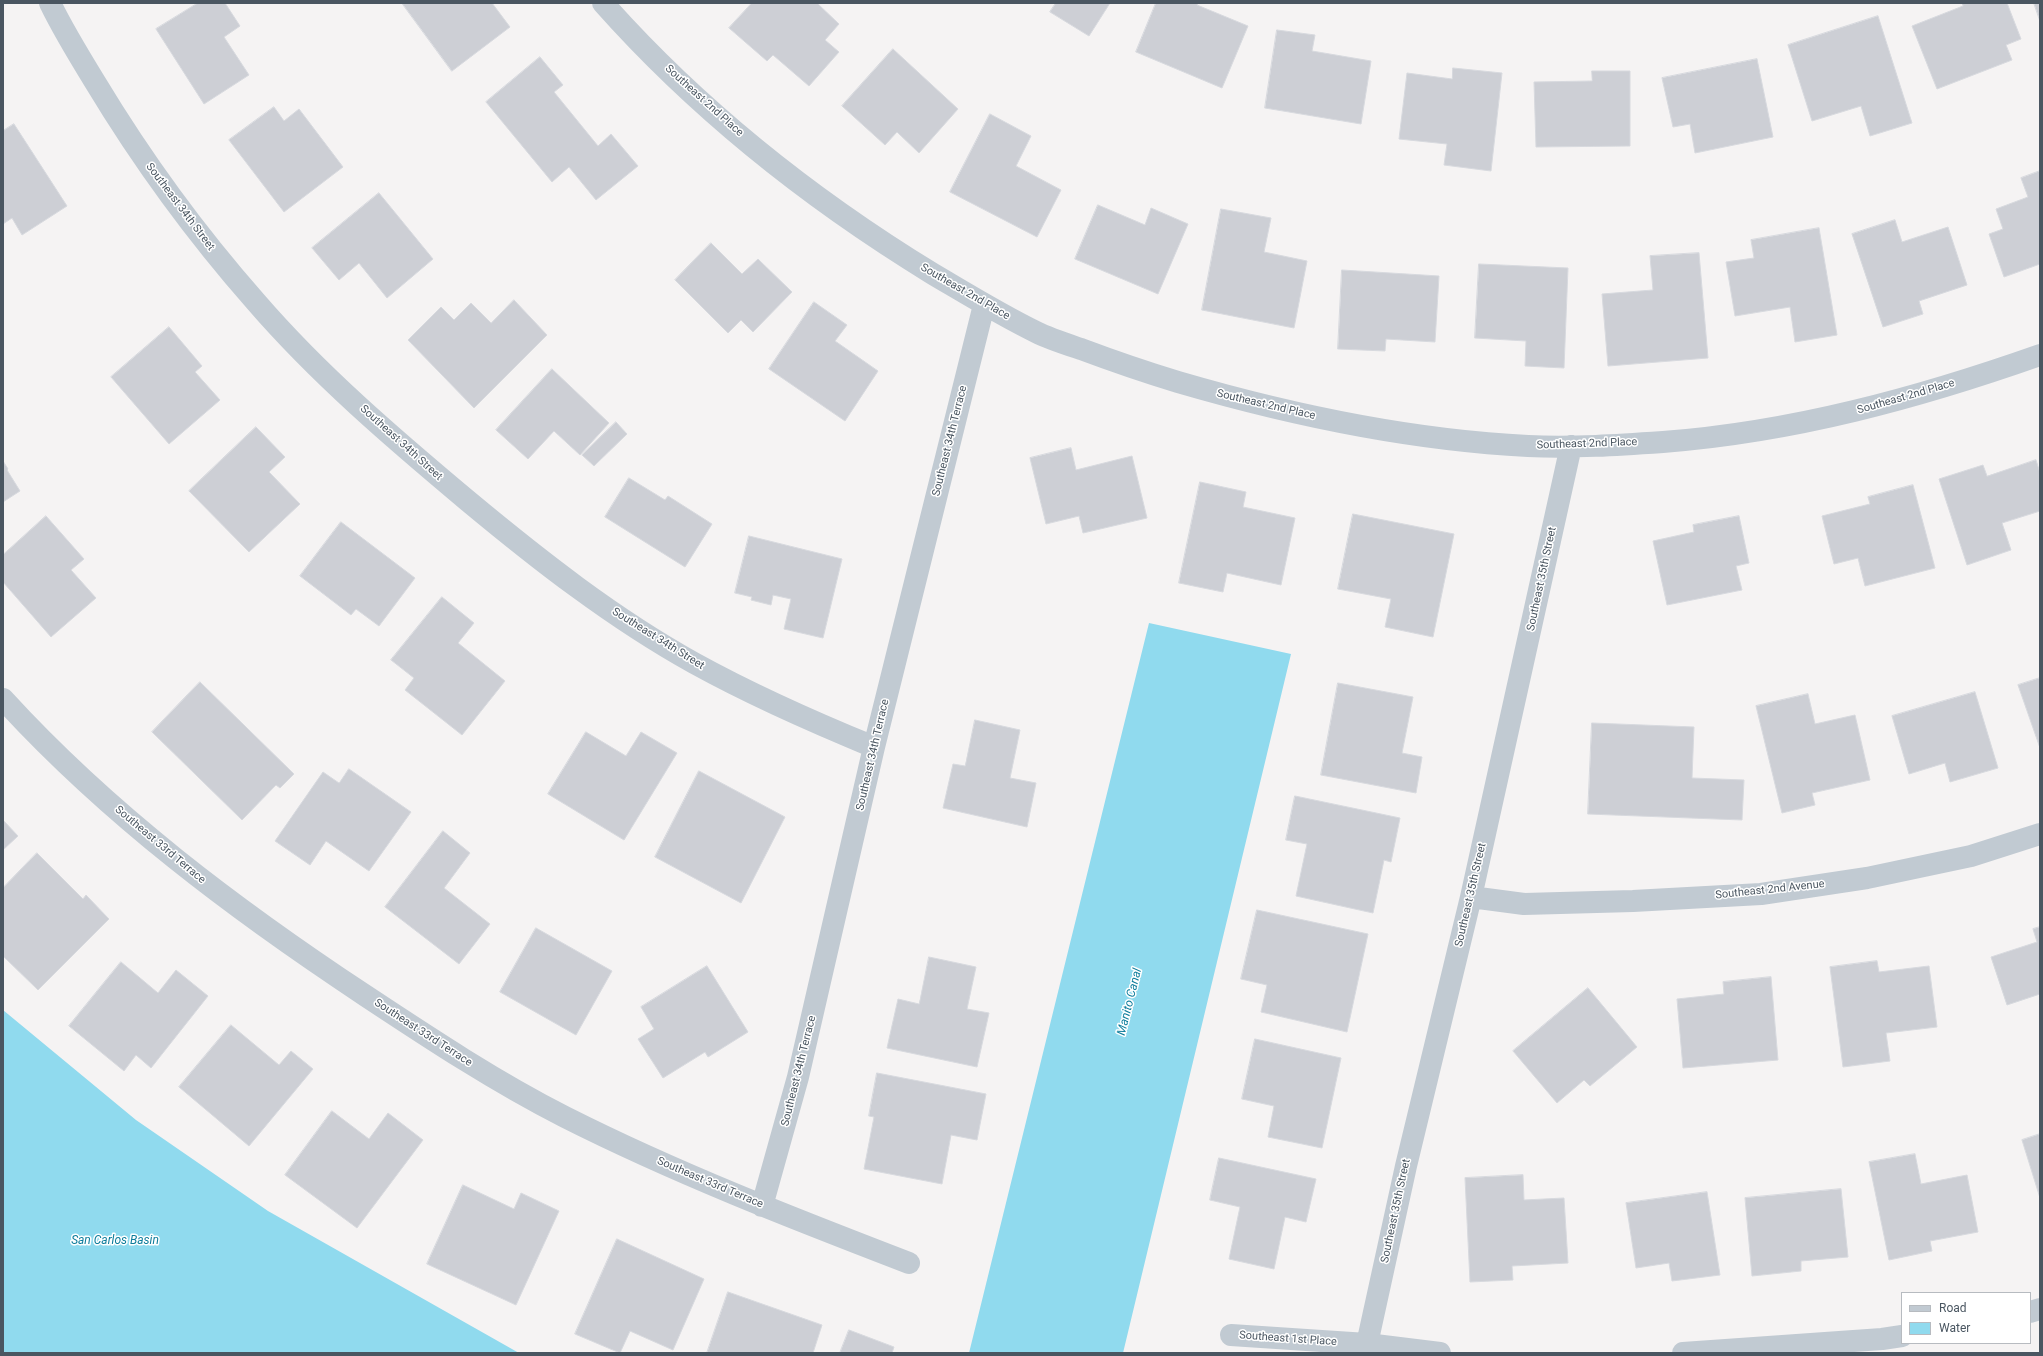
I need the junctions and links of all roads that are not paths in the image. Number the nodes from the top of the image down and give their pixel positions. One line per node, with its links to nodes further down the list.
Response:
1 (50, 3): 7 (street, Southeast 34th Street)
2 (603, 3): 3 (street, Southeast 2nd Place)
3 (984, 304): 5 (street, Southeast 2nd Place); 7 (street, Southeast 34th Terrace)
4 (2040, 354): 5 (street, Southeast 2nd Place)
5 (1571, 446): 9 (street, Southeast 35th Street)
6 (3, 699): 10 (street, Southeast 33rd Terrace)
7 (874, 747): 10 (street, Southeast 34th Terrace)
8 (2040, 834): 9 (street, Southeast 2nd Avenue)
9 (1471, 897): 14 (street, Southeast 35th Street)
10 (762, 1206): 11 (street, Southeast 33rd Terrace)
11 (909, 1263)
12 (1230, 1335): 14 (street, Southeast 1st Place)
13 (1901, 1336): 16 (street)
14 (1367, 1344): 15 (street, Southeast 1st Place)
15 (1440, 1353)
16 (1683, 1353)

